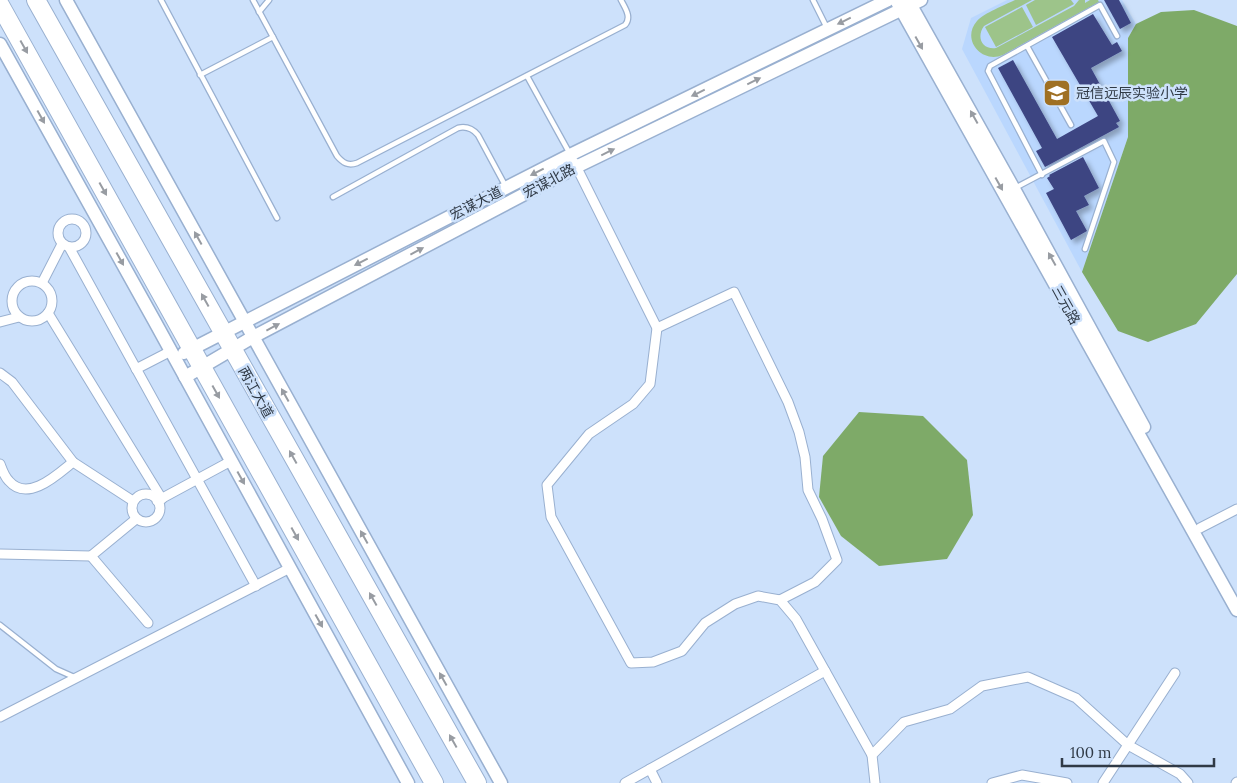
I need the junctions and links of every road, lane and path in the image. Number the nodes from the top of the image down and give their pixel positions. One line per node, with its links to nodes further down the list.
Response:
1 (36, 0): 37 (highway, 两江大道, one-way to 1)
2 (66, 0): 35 (main road, one-way to 2)
3 (161, 0): 17 (lane)
4 (253, 0): 11 (lane)
5 (269, 0): 11 (lane)
6 (621, 0): 18 (lane)
7 (813, 0): 12 (lane)
8 (888, 0): 12 (main road, 宏谋大道, one-way to 12)
9 (907, 3): 21 (main road, 宏谋北路, one-way to 9); 24 (main road, 三元路, one-way to 9); 61 (main road, 三元路, one-way to 61)
10 (0, 5): 39 (highway, one-way to 39)
11 (259, 12): 14 (lane)
12 (827, 29): 20 (main road, 宏谋大道, one-way to 20)
13 (1118, 36): 16 (lane)
14 (273, 37): 17 (lane); 18 (lane)
15 (0, 44): 26 (main road, one-way to 26)
16 (1027, 46): 19 (lane); 22 (lane)
17 (200, 75): 27 (lane)
18 (527, 76): 20 (lane)
19 (1071, 125)
20 (570, 155): 21 (street); 23 (main road, 宏谋大道, one-way to 23)
21 (576, 167): 36 (street); 38 (main road, 宏谋北路, one-way to 21)
22 (1042, 175): 24 (lane); 30 (lane)
23 (506, 188): 25 (lane); 35 (main road, 宏谋大道, one-way to 35)
24 (1014, 189): 54 (main road, 三元路, one-way to 24)
25 (333, 197)
26 (96, 217): 28 (street); 41 (main road, one-way to 41)
27 (277, 218)
28 (82, 224): 29 (street); 29 (street)
29 (65, 245): 31 (street); 43 (street)
30 (1085, 249)
31 (42, 283): 32 (street); 33 (street)
32 (48, 313): 33 (street); 50 (street)
33 (19, 317): 34 (street)
34 (0, 322)
35 (245, 322): 37 (main road, 宏谋大道); 38 (main road)
36 (657, 328): 60 (street); 60 (street)
37 (223, 333): 39 (main road, 宏谋大道); 40 (highway, 两江大道)
38 (253, 338): 40 (main road, 宏谋北路); 74 (main road, one-way to 38)
39 (192, 349): 41 (main road, 宏谋大道); 42 (highway)
40 (232, 350): 42 (main road, 宏谋北路); 73 (highway, 两江大道, one-way to 40)
41 (173, 354): 43 (street); 45 (main road)
42 (202, 367): 45 (main road, 宏谋北路); 72 (highway, one-way to 72)
43 (136, 369): 49 (street)
44 (0, 373): 47 (street)
45 (185, 377): 46 (main road)
46 (231, 461): 49 (street); 57 (main road, one-way to 57)
47 (73, 462): 48 (street); 51 (street)
48 (0, 464)
49 (197, 480): 50 (street); 58 (street)
50 (160, 500): 51 (street); 53 (street)
51 (133, 501): 53 (street)
52 (1237, 509): 54 (street)
53 (136, 519): 56 (street)
54 (1200, 528): 59 (main road, 三元路)
55 (0, 554): 56 (street)
56 (91, 556): 62 (street)
57 (290, 568): 58 (street); 71 (main road, one-way to 71)
58 (256, 586): 66 (street)
59 (1237, 592)
60 (780, 600): 64 (street)
61 (1237, 610)
62 (148, 623)
63 (0, 625): 66 (lane)
64 (826, 671): 69 (street); 70 (street)
65 (1175, 673): 68 (street)
66 (74, 678): 67 (street)
67 (0, 717)
68 (1128, 745): 69 (street); 80 (street); 81 (street)
69 (872, 755): 77 (street)
70 (650, 769): 75 (street); 76 (street)
71 (408, 783)
72 (434, 783)
73 (476, 783)
74 (501, 783)
75 (625, 783)
76 (657, 783)
77 (875, 783)
78 (992, 783): 79 (street)
79 (1067, 783)
80 (1103, 783)
81 (1188, 783)

